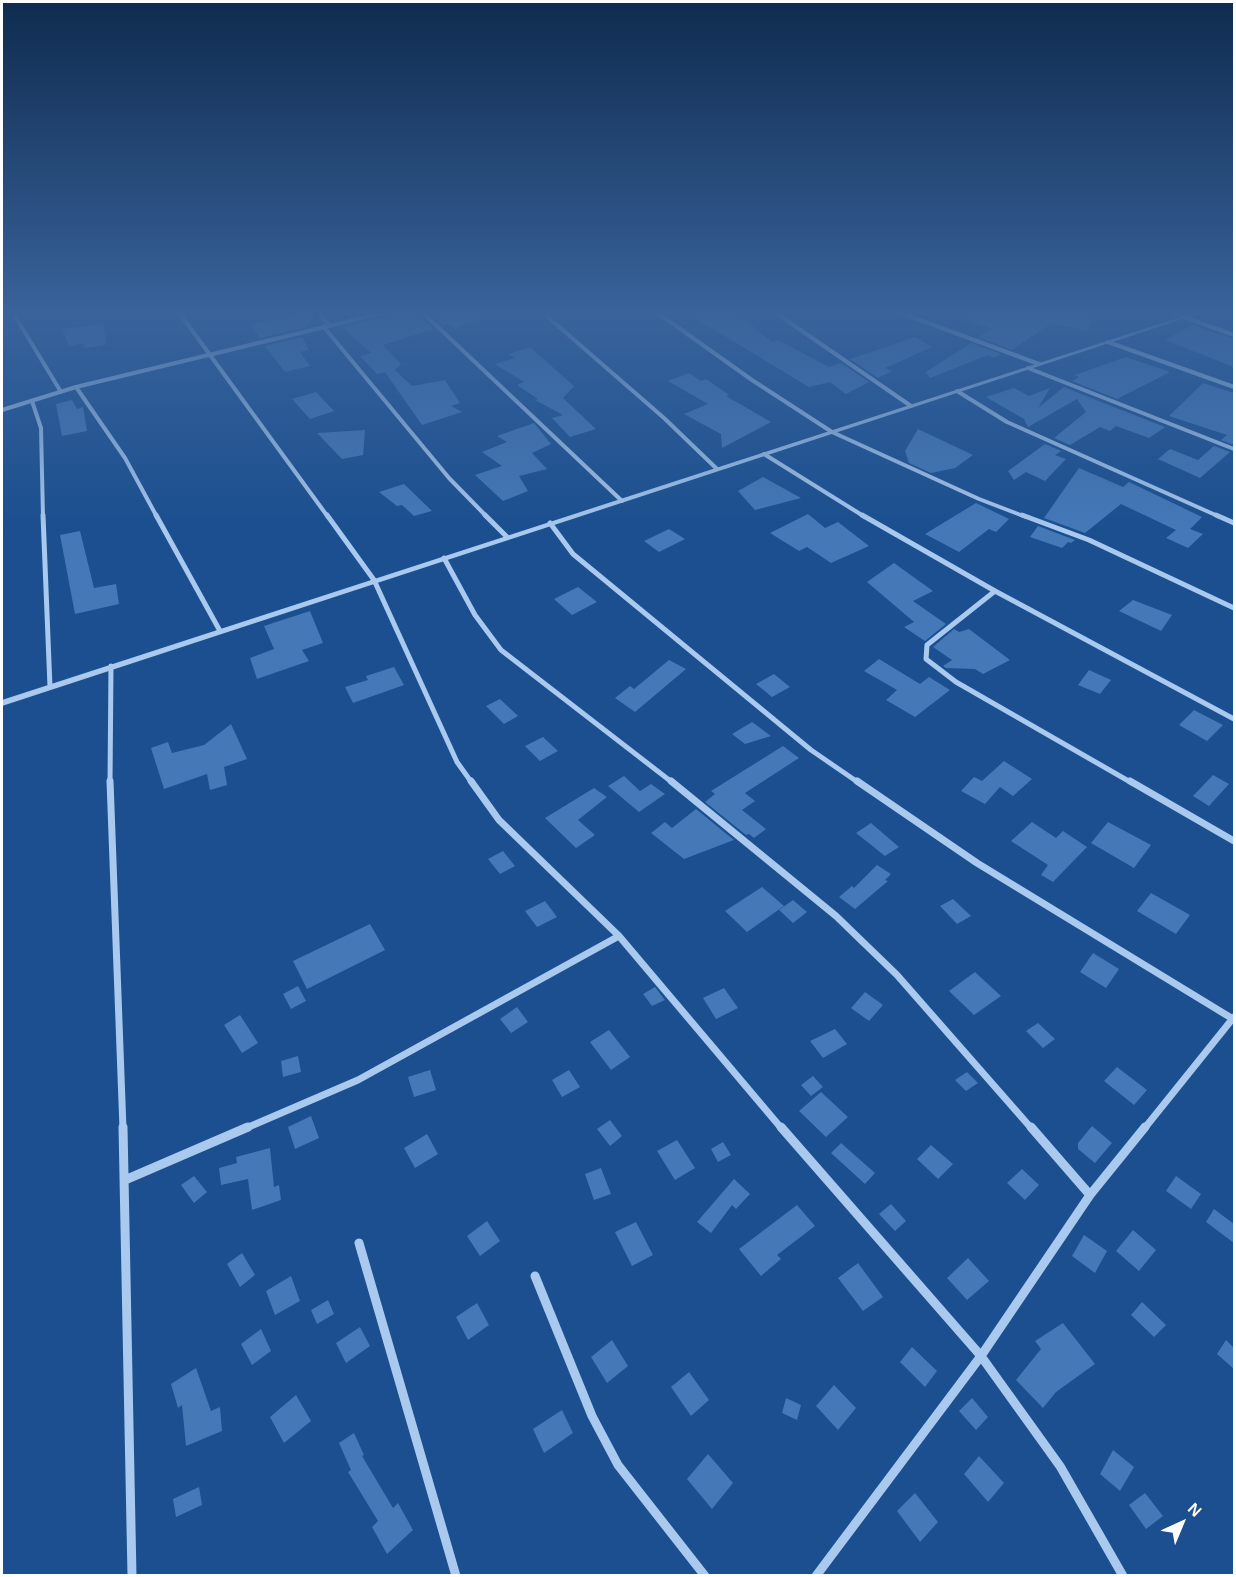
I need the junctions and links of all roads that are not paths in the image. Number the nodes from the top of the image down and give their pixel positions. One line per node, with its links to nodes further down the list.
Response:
1 (57, 385): 13 (street)
2 (86, 385): 11 (street)
3 (230, 385): 26 (street)
4 (371, 385): 24 (street)
5 (499, 385): 21 (street)
6 (626, 385): 20 (street)
7 (759, 385): 17 (street)
8 (880, 385): 15 (street)
9 (977, 385): 12 (street)
10 (1070, 385): 18 (street)
11 (76, 387): 13 (street); 29 (street)
12 (957, 391): 15 (street); 23 (street)
13 (61, 392): 14 (street)
14 (32, 400): 16 (street); 31 (street)
15 (911, 406): 17 (street)
16 (2, 410)
17 (832, 432): 19 (street); 28 (street)
18 (1234, 449)
19 (764, 454): 20 (street); 27 (street)
20 (717, 469): 21 (street)
21 (622, 501): 22 (street)
22 (550, 523): 24 (street); 36 (street)
23 (1234, 523)
24 (507, 537): 25 (street)
25 (444, 558): 26 (street); 38 (street)
26 (374, 580): 29 (street); 35 (street)
27 (995, 591): 33 (street); 34 (street)
28 (1234, 608)
29 (220, 631): 30 (street)
30 (111, 666): 31 (street); 37 (street)
31 (50, 687): 32 (street)
32 (2, 703)
33 (1234, 719)
34 (1234, 841)
35 (619, 936): 37 (street); 41 (street)
36 (1234, 1018): 38 (street)
37 (125, 1180): 42 (street)
38 (1090, 1195): 41 (street)
39 (359, 1243): 43 (street)
40 (535, 1276): 44 (street)
41 (981, 1356): 45 (street); 46 (street)
42 (132, 1575)
43 (456, 1575)
44 (705, 1575)
45 (816, 1575)
46 (1122, 1575)

